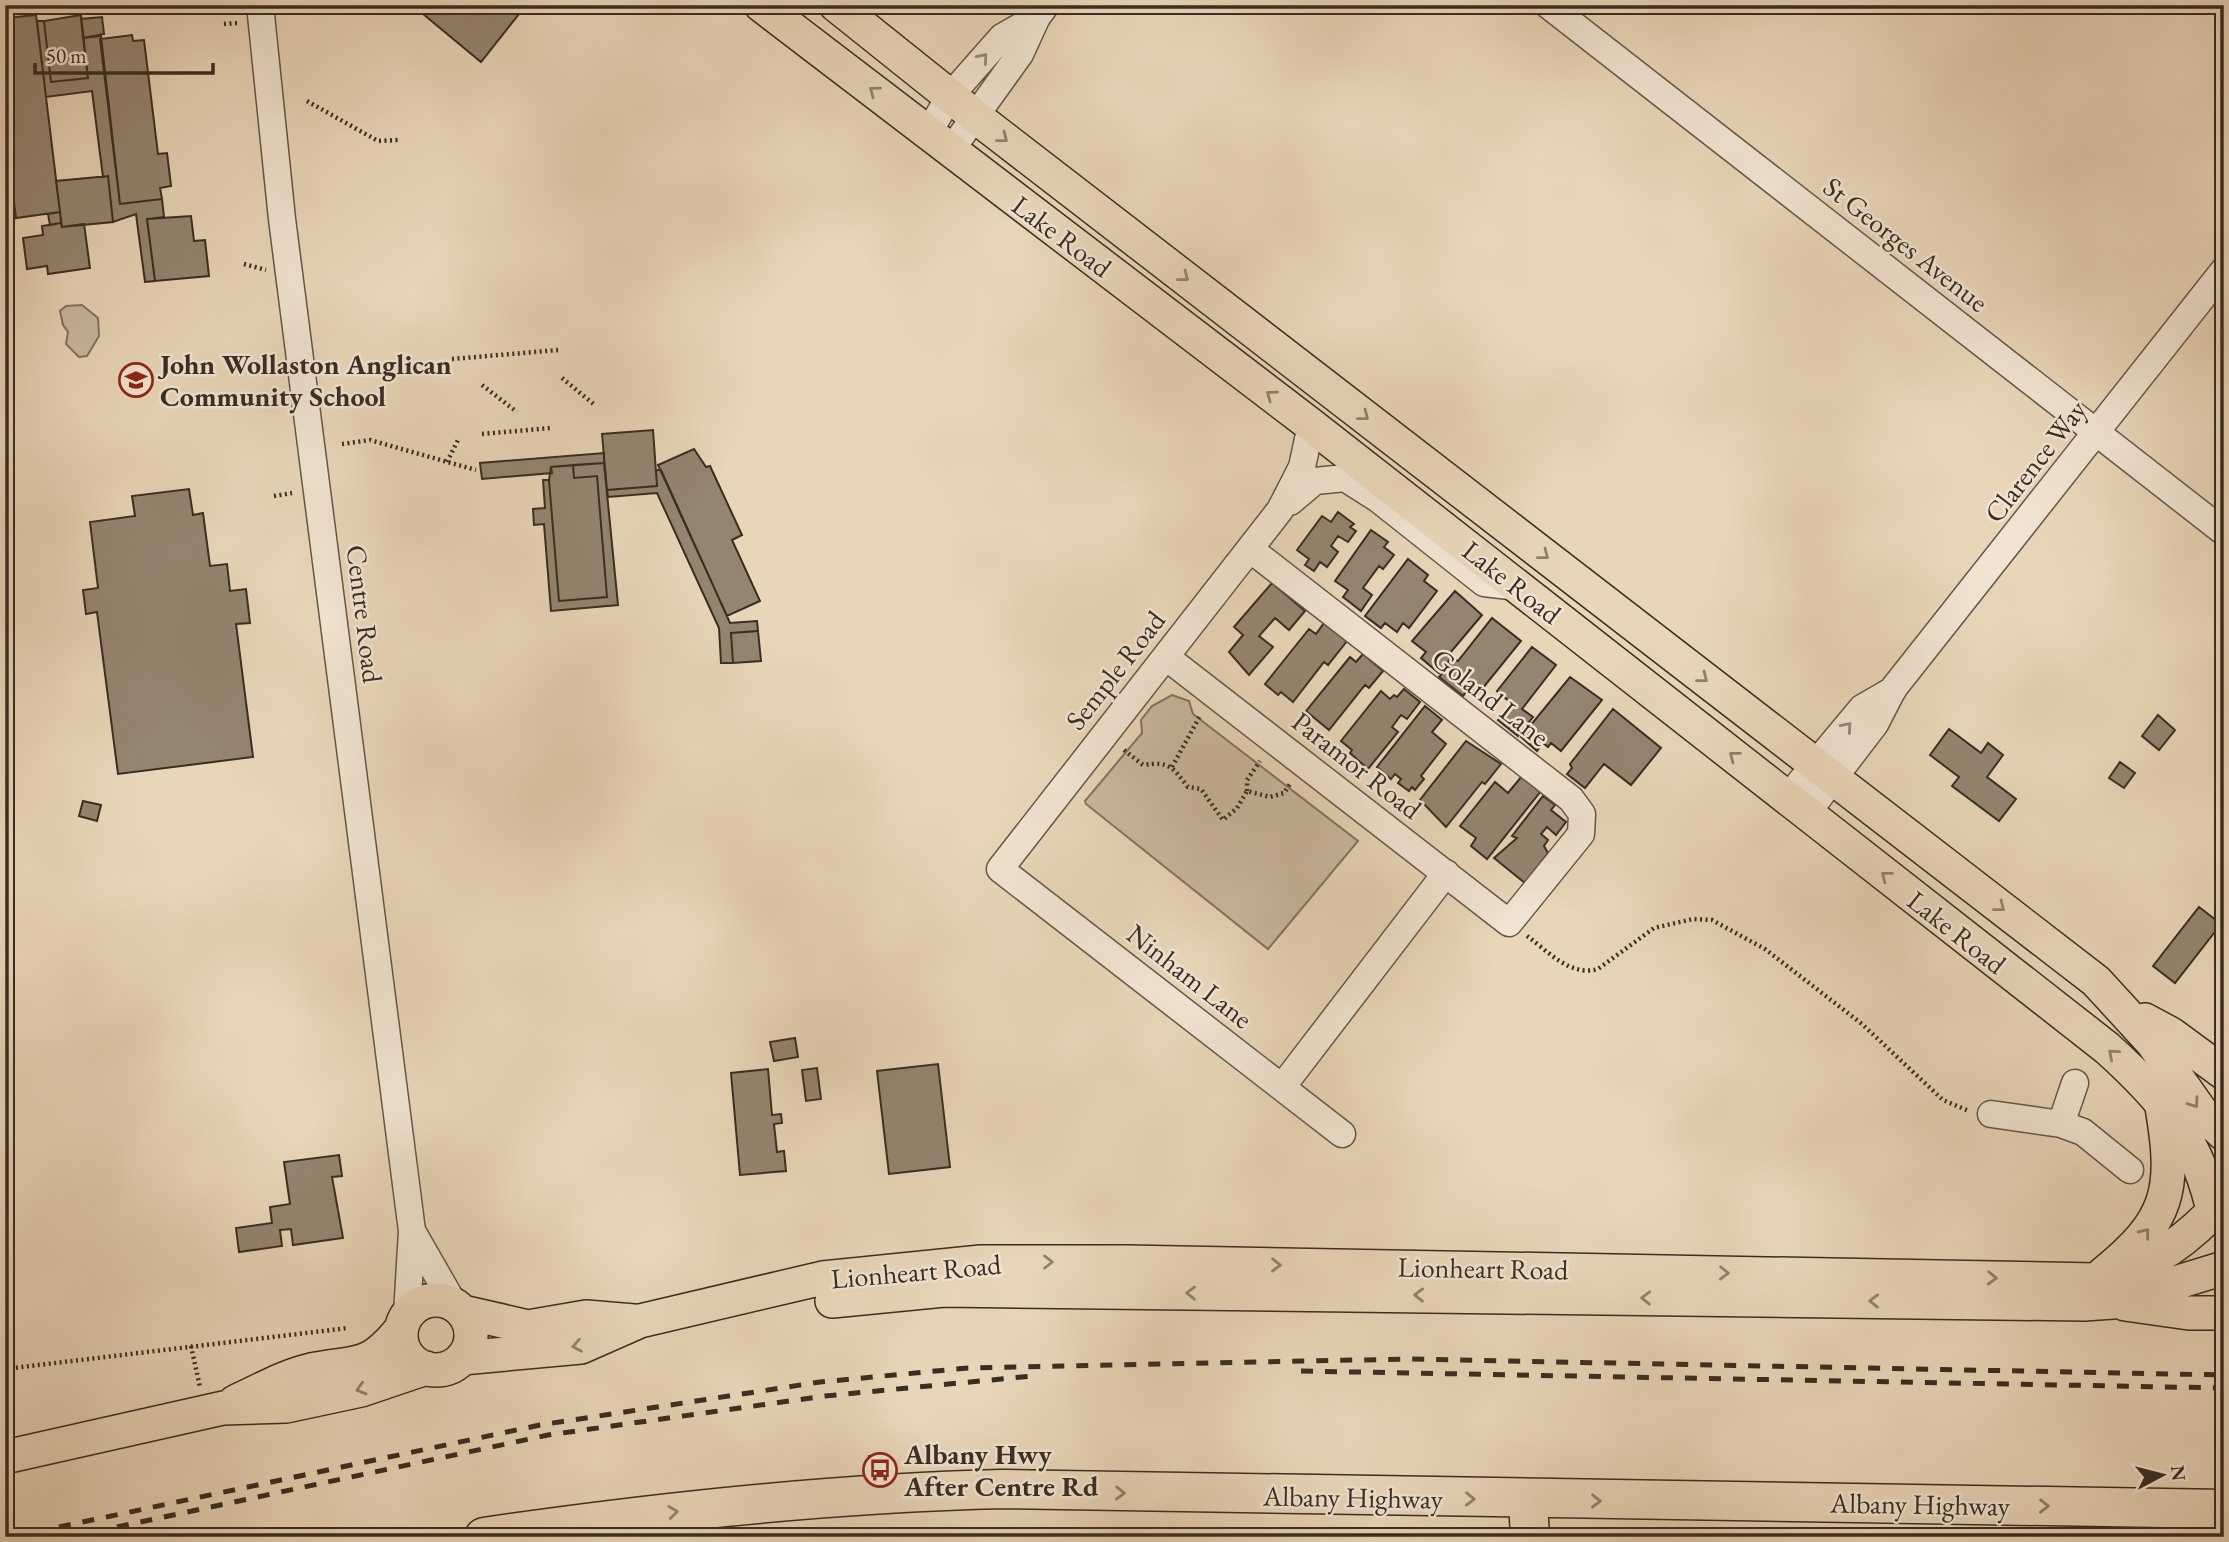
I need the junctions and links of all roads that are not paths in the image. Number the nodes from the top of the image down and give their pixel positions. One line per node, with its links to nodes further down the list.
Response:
1 (260, 5): 33 (street, Centre Road)
2 (761, 5): 8 (main road, Lake Road, one-way to 2)
3 (836, 5): 6 (main road, Lake Road)
4 (1548, 5): 11 (street, St Georges Avenue)
5 (1041, 11): 6 (street, one-way to 5); 7 (street)
6 (950, 96): 7 (main road, Lake Road); 8 (street)
7 (976, 117): 8 (street); 17 (main road, Lake Road, one-way to 17)
8 (939, 141): 10 (main road, Lake Road, one-way to 8)
9 (2224, 270): 11 (street, Clarence Way)
10 (1311, 425): 12 (street, Semple Road); 15 (main road, Lake Road)
11 (2098, 433): 13 (street, St Georges Avenue); 17 (street, Clarence Way)
12 (1280, 510): 14 (street, Semple Road); 15 (street, Semple Road)
13 (2224, 532)
14 (1250, 549): 16 (street, Semple Road); 21 (street, Goland Lane)
15 (1518, 587): 18 (main road, Lake Road, one-way to 15)
16 (1166, 657): 19 (street, Semple Road); 20 (street, Paramor Road)
17 (1824, 772): 18 (street, Clarence Way); 22 (main road, Lake Road, one-way to 22)
18 (1797, 806): 26 (main road, Lake Road, one-way to 18)
19 (1000, 869): 25 (street, Ninham Lane)
20 (1446, 873): 21 (street, Paramor Road); 25 (street)
21 (1509, 923)
22 (2124, 1009): 23 (main road); 30 (main road, Lake Road, one-way to 30)
23 (2224, 1073)
24 (2075, 1083): 28 (street)
25 (1282, 1087): 29 (street, Ninham Lane)
26 (2161, 1102): 32 (main road, Lake Road); 36 (main road, one-way to 26)
27 (1991, 1114): 28 (street)
28 (2061, 1124): 31 (street)
29 (1342, 1134)
30 (2224, 1134)
31 (2130, 1170)
32 (2215, 1199): 34 (main road, Lake Road); 36 (main road, Lionheart Road)
33 (412, 1231): 37 (street, Centre Road); 40 (street, Centre Road)
34 (2224, 1251)
35 (2224, 1268): 36 (main road, Lionheart Road)
36 (2104, 1291): 38 (main road); 39 (main road, Lionheart Road)
37 (459, 1309): 39 (main road, Lionheart Road); 40 (main road); 41 (main road)
38 (2224, 1313)
39 (640, 1321): 41 (main road, Lionheart Road, one-way to 41)
40 (404, 1322): 42 (main road); 43 (main road)
41 (462, 1358): 42 (main road)
42 (426, 1368): 43 (main road, one-way to 43)
43 (215, 1409): 44 (main road)
44 (5, 1457)
45 (2224, 1508): 46 (highway, Albany Highway, one-way to 45)
46 (1529, 1518): 47 (highway, Albany Highway, one-way to 46)
47 (484, 1537)

